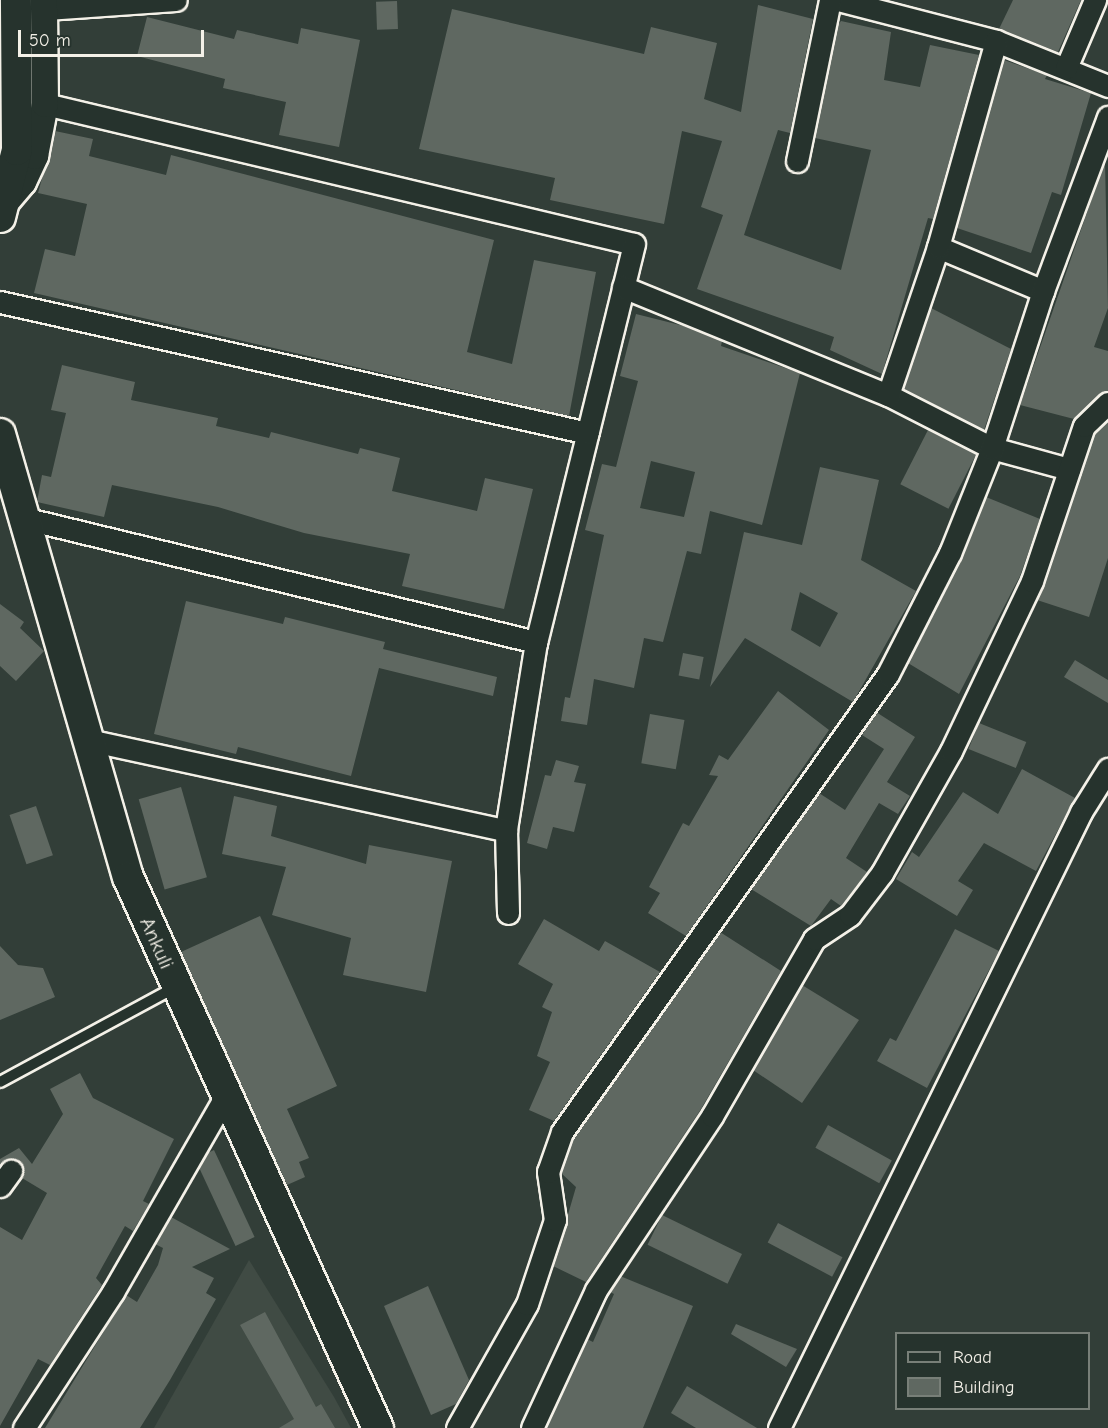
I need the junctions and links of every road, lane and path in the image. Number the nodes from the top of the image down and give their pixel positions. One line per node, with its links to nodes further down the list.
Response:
1 (16, 0): 14 (main road)
2 (176, 0): 6 (street)
3 (830, 0): 13 (street)
4 (838, 0): 7 (street)
5 (1095, 0): 9 (street)
6 (45, 4): 11 (street)
7 (873, 5): 8 (street)
8 (996, 41): 9 (street); 15 (street)
9 (1066, 68): 10 (street)
10 (1108, 86)
11 (45, 104): 14 (street); 16 (street)
12 (1108, 117): 17 (street)
13 (797, 161)
14 (1, 207)
15 (938, 247): 17 (street); 19 (street)
16 (623, 287): 19 (street); 21 (street)
17 (1043, 291): 23 (street)
18 (0, 302): 21 (street)
19 (888, 394): 23 (street)
20 (1108, 403): 24 (street)
21 (588, 433): 26 (street)
22 (1, 444): 25 (main road, Ankuli)
23 (992, 448): 24 (street); 36 (street)
24 (1069, 469): 37 (street)
25 (24, 518): 26 (street); 27 (main road, Ankuli)
26 (536, 642): 29 (street)
27 (88, 740): 29 (street); 31 (main road, Ankuli)
28 (1108, 769): 38 (street)
29 (506, 830): 30 (street)
30 (508, 913)
31 (176, 987): 32 (lane); 33 (main road, Ankuli)
32 (0, 1082)
33 (225, 1097): 34 (street); 35 (main road, Ankuli)
34 (24, 1428)
35 (378, 1428)
36 (457, 1428)
37 (532, 1428)
38 (779, 1428)

